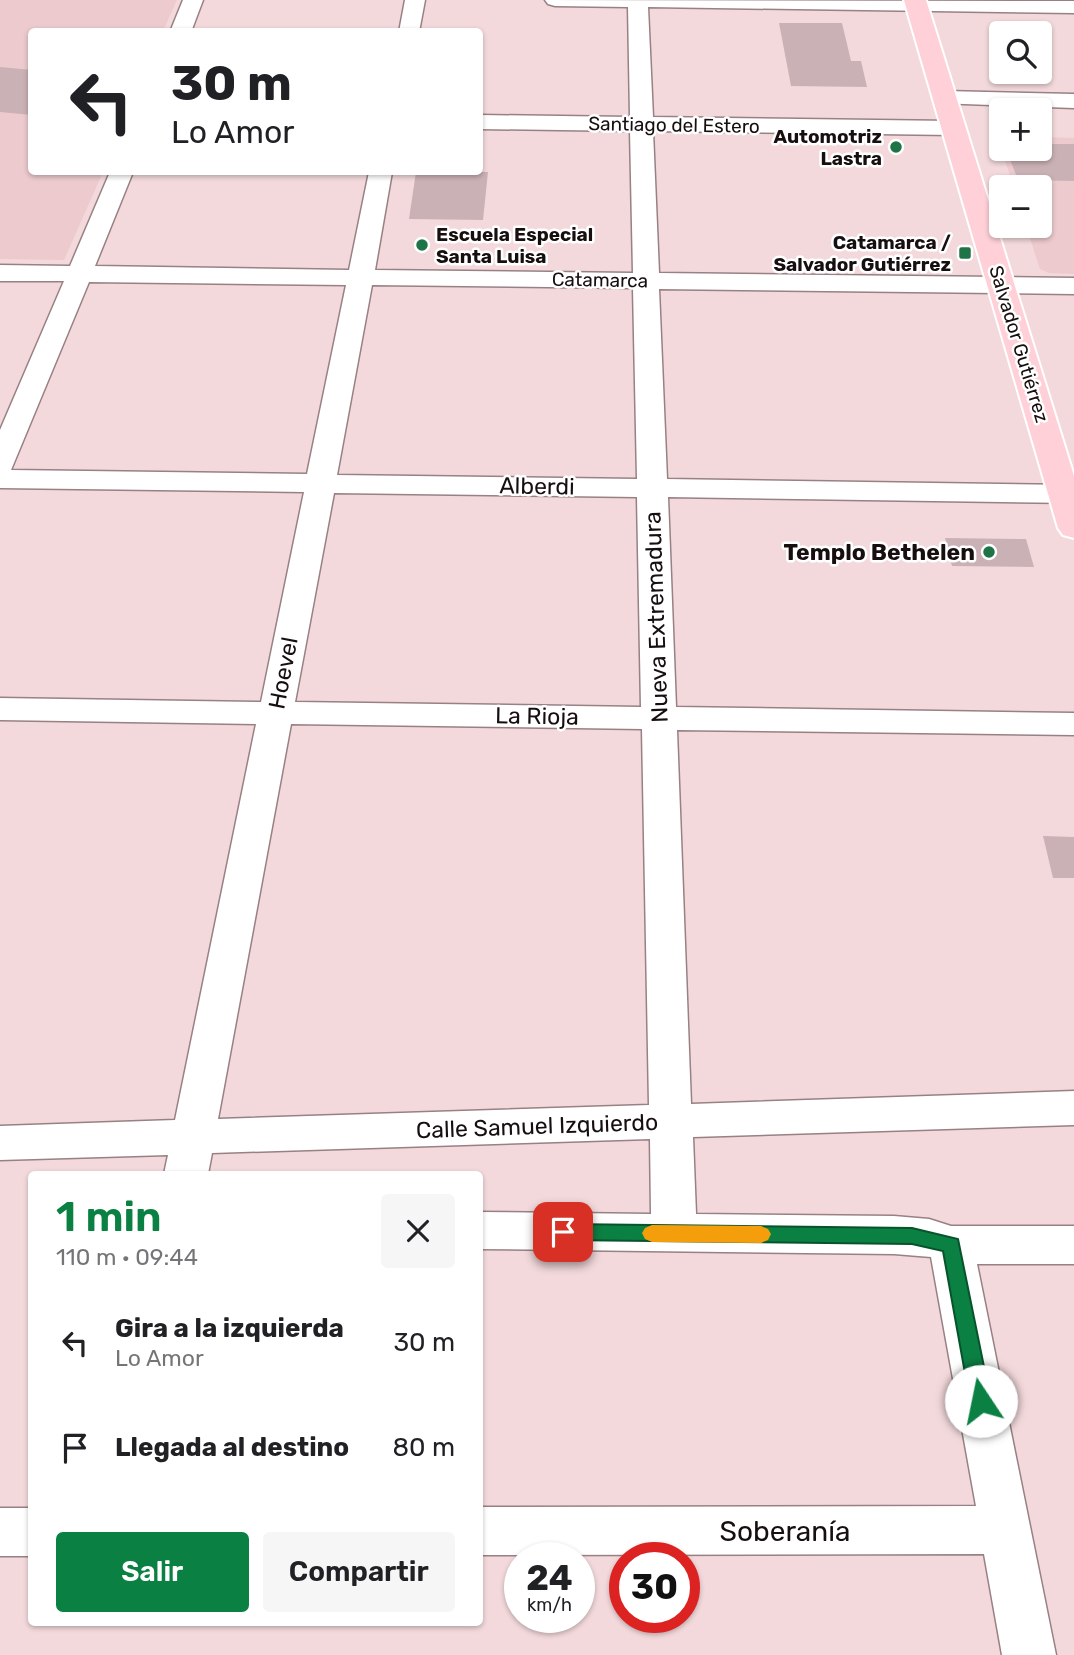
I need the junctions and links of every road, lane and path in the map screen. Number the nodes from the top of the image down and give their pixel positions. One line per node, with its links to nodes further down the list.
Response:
1 (193, 0): 7 (street)
2 (415, 0): 8 (street)
3 (555, 0): 4 (street)
4 (638, 0): 5 (street); 12 (street, Nueva Extremadura)
5 (916, 2): 6 (street); 9 (main road, Salvador Gutiérrez)
6 (1074, 6)
7 (182, 28)
8 (410, 28)
9 (945, 98): 10 (street); 13 (main road, Salvador Gutiérrez)
10 (1074, 101)
11 (483, 122): 12 (street, Santiago del Estero)
12 (642, 124): 13 (street, Santiago del Estero); 19 (street, Nueva Extremadura)
13 (954, 128): 20 (main road, Salvador Gutiérrez)
14 (120, 175): 17 (street)
15 (380, 175): 18 (street, Hoevel)
16 (0, 273): 17 (street, Catamarca)
17 (79, 274): 18 (street, Catamarca); 22 (street)
18 (360, 277): 19 (street, Catamarca); 24 (street, Hoevel)
19 (646, 281): 20 (street, Catamarca); 25 (street, Nueva Extremadura)
20 (1001, 285): 21 (street, Catamarca); 26 (main road, Salvador Gutiérrez)
21 (1074, 286)
22 (0, 465)
23 (0, 479): 24 (street, Alberdi)
24 (320, 484): 25 (street, Alberdi); 29 (street, Hoevel)
25 (652, 487): 26 (street, Alberdi); 30 (street, Nueva Extremadura)
26 (1069, 494): 27 (main road, Salvador Gutiérrez)
27 (1074, 527)
28 (0, 709): 29 (street, La Rioja)
29 (275, 712): 30 (street, La Rioja); 35 (street, Hoevel)
30 (659, 718): 31 (street, La Rioja); 33 (street, Nueva Extremadura)
31 (1074, 724)
32 (1074, 1108): 33 (street, Calle Samuel Izquierdo)
33 (670, 1121): 35 (street, Calle Samuel Izquierdo); 37 (street, Nueva Extremadura)
34 (0, 1143): 35 (street, Calle Samuel Izquierdo)
35 (189, 1156)
36 (483, 1231): 37 (street)
37 (674, 1234): 38 (street)
38 (951, 1245): 39 (street); 40 (street)
39 (1074, 1245)
40 (1006, 1530): 41 (street, Soberanía); 44 (street)
41 (483, 1531)
42 (0, 1532): 43 (street)
43 (28, 1532)
44 (1029, 1655)

